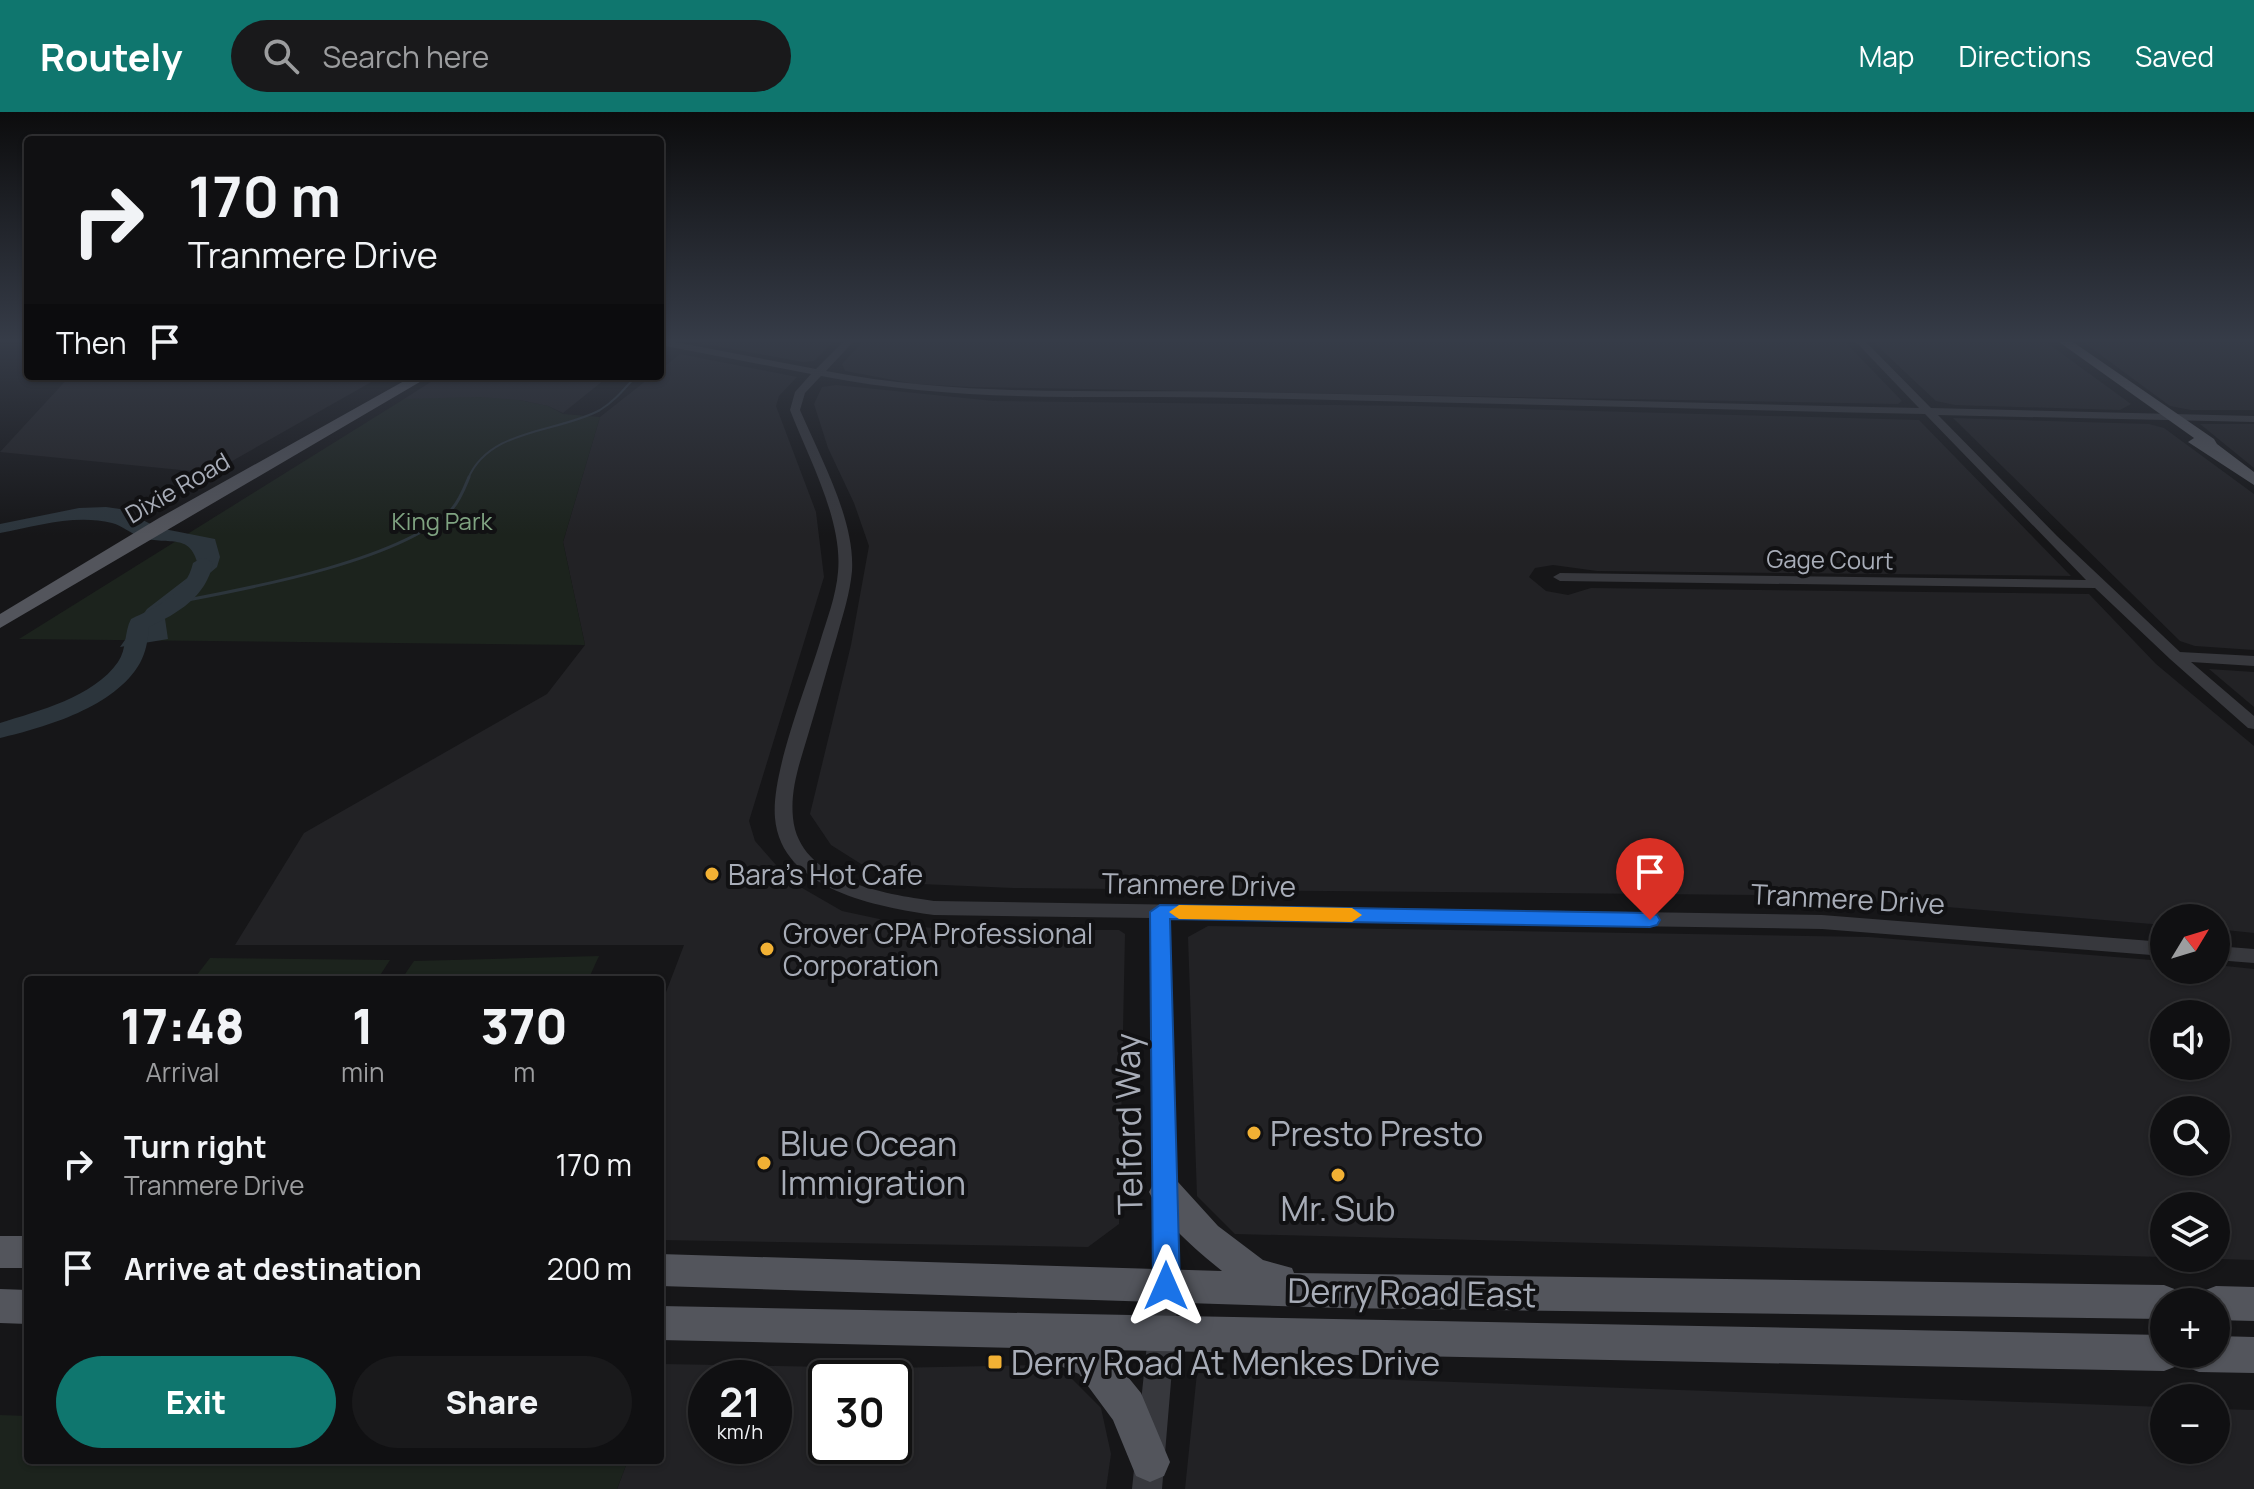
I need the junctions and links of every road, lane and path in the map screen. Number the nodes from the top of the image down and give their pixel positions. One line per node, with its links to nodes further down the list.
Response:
1 (350, 406): 11 (main road, Dixie Road)
2 (368, 406): 11 (main road, Dixie Road)
3 (796, 406): 20 (street, Tranmere Drive)
4 (1724, 406): 7 (street)
5 (1924, 406): 7 (street)
6 (2151, 406): 8 (main road)
7 (1929, 411): 8 (street); 14 (street)
8 (2168, 416): 9 (street); 10 (main road)
9 (2254, 416)
10 (2254, 480)
11 (159, 520): 12 (main road, Dixie Road)
12 (119, 544): 15 (main road, Dixie Road); 16 (main road, Dixie Road)
13 (1560, 577): 14 (street, Gage Court)
14 (2099, 584): 17 (street)
15 (0, 606)
16 (0, 622)
17 (2175, 656): 18 (street); 19 (street)
18 (2254, 661)
19 (2254, 724)
20 (1160, 912): 21 (street, Tranmere Drive); 24 (street, Telford Way)
21 (2150, 948)
22 (2230, 954): 23 (street)
23 (2254, 956)
24 (1166, 1192): 28 (street, Telford Way); 29 (main road)
25 (0, 1252): 26 (main road)
26 (24, 1252)
27 (664, 1270): 28 (main road, Derry Road East)
28 (1166, 1286): 29 (main road, Derry Road East); 37 (street, Telford Way)
29 (1341, 1291): 30 (main road, Derry Road East)
30 (2150, 1302)
31 (2230, 1303): 32 (main road)
32 (2254, 1304)
33 (0, 1306): 34 (main road)
34 (24, 1307)
35 (664, 1323): 36 (main road, Derry Road East)
36 (1015, 1332): 37 (main road, Derry Road East); 41 (main road)
37 (1161, 1335): 38 (main road, Derry Road East); 41 (street, Telford Way)
38 (2150, 1353)
39 (2230, 1355): 40 (main road)
40 (2254, 1355)
41 (1149, 1476)

